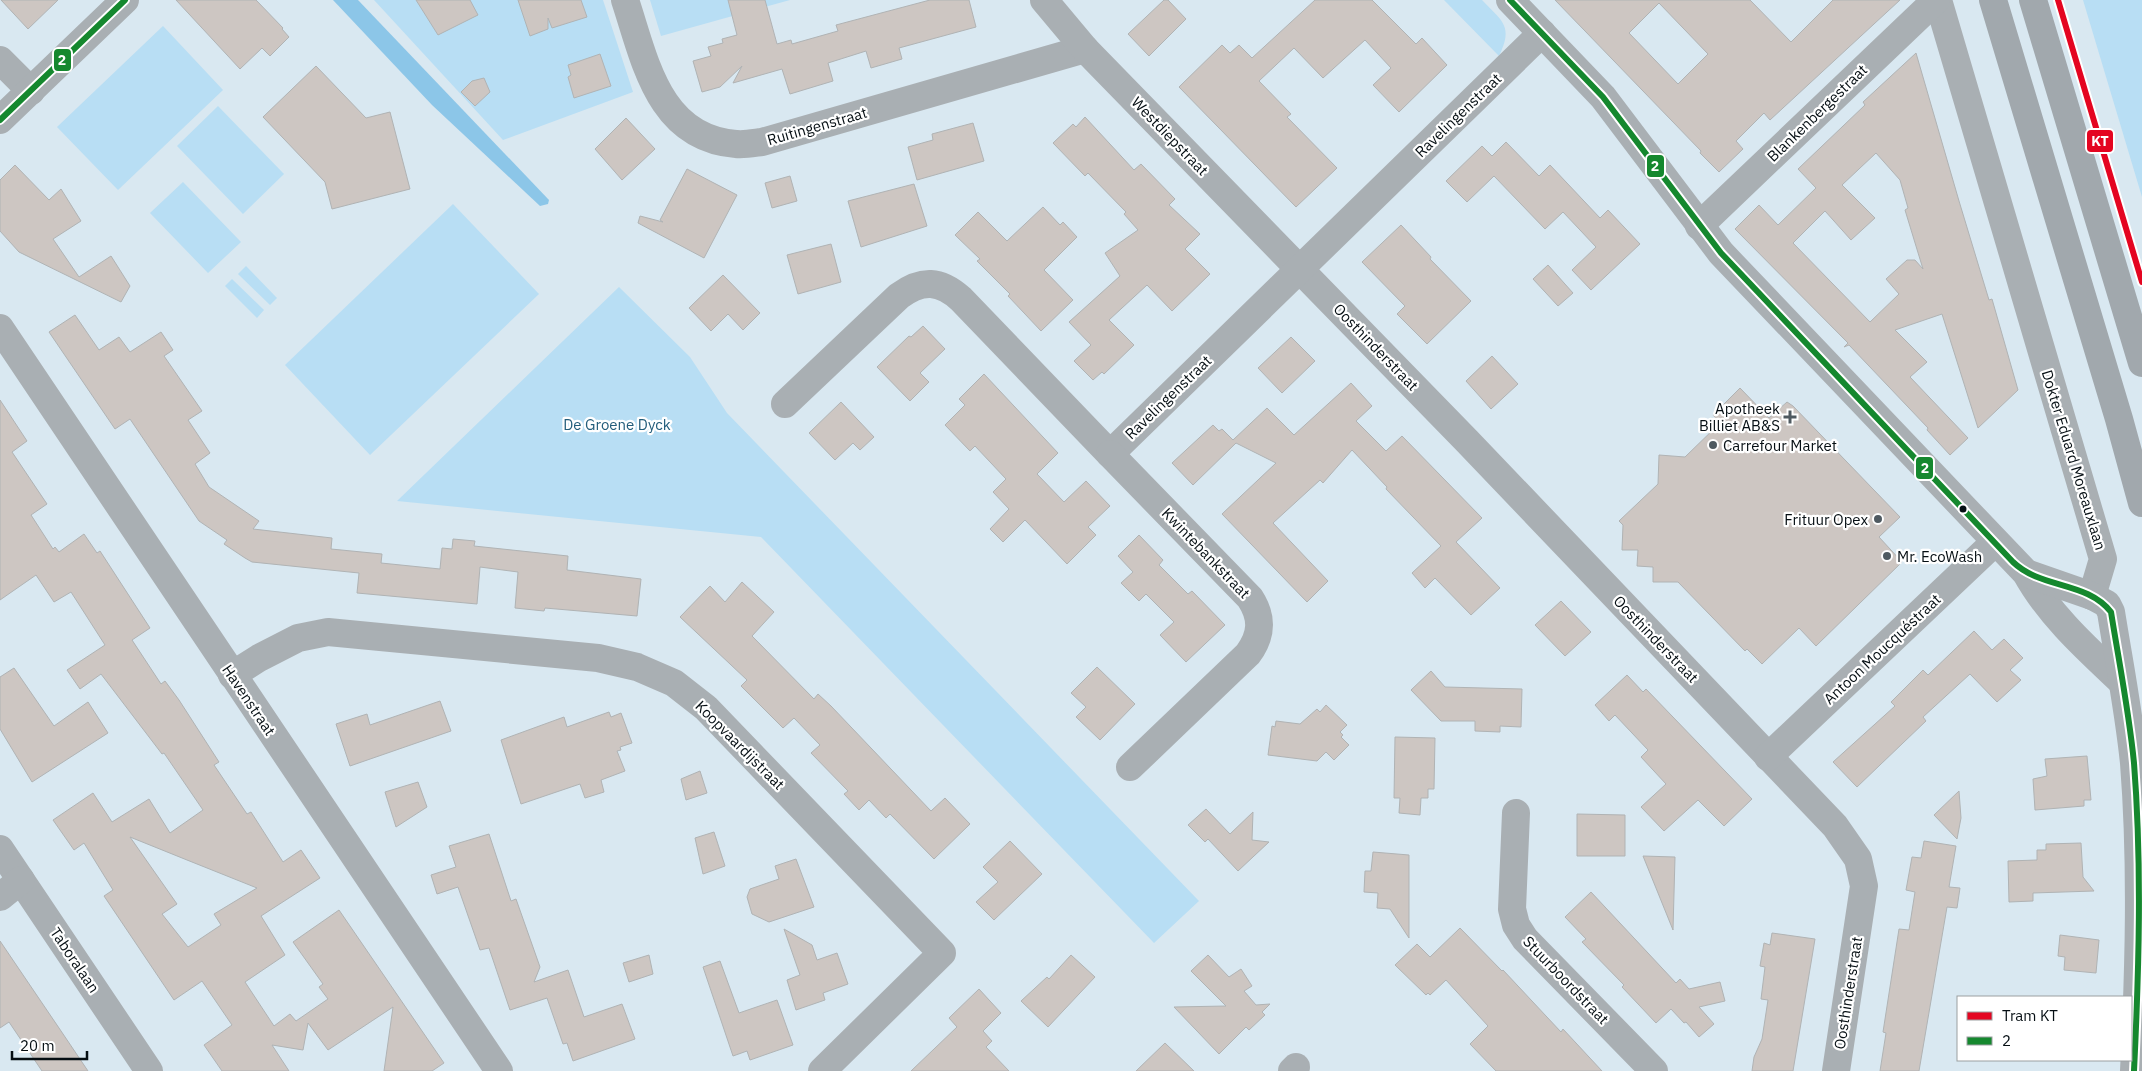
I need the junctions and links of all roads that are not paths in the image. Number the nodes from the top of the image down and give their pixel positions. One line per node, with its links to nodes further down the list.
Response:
1 (125, 0): 11 (street)
2 (626, 0): 9 (street, Ruitingenstraat)
3 (1044, 0): 9 (street, Westdiepstraat)
4 (1510, 0): 8 (street)
5 (1937, 0): 13 (street, Blankenbergestraat); 22 (street, Dokter Eduard Moreauxlaan)
6 (1993, 0): 19 (main road)
7 (2033, 0): 16 (main road)
8 (1542, 33): 13 (street); 14 (street, Ravelingenstraat)
9 (1085, 49): 14 (street, Westdiepstraat)
10 (0, 60): 11 (street)
11 (31, 90): 12 (street)
12 (0, 120)
13 (1699, 226): 20 (street)
14 (1300, 269): 18 (street, Ravelingenstraat); 25 (street, Oosthinderstraat)
15 (0, 328): 23 (street, Havenstraat)
16 (2142, 363)
17 (785, 404): 18 (street)
18 (1110, 454): 26 (street, Kwintebankstraat)
19 (2142, 503)
20 (1995, 542): 21 (street); 25 (street, Antoon Moucquéstraat)
21 (2026, 573): 22 (street); 24 (street)
22 (2092, 596): 24 (street)
23 (232, 675): 32 (street, Havenstraat); 33 (street, Koopvaardijstraat)
24 (2122, 682): 36 (street)
25 (1768, 757): 35 (street, Oosthinderstraat)
26 (1130, 767)
27 (1516, 813): 34 (street, Stuurboordstraat)
28 (0, 849): 29 (street, Taboralaan)
29 (20, 880): 30 (street); 31 (street, Taboralaan)
30 (0, 897)
31 (149, 1071)
32 (499, 1071)
33 (822, 1071)
34 (1654, 1071)
35 (1836, 1071)
36 (2134, 1071)

